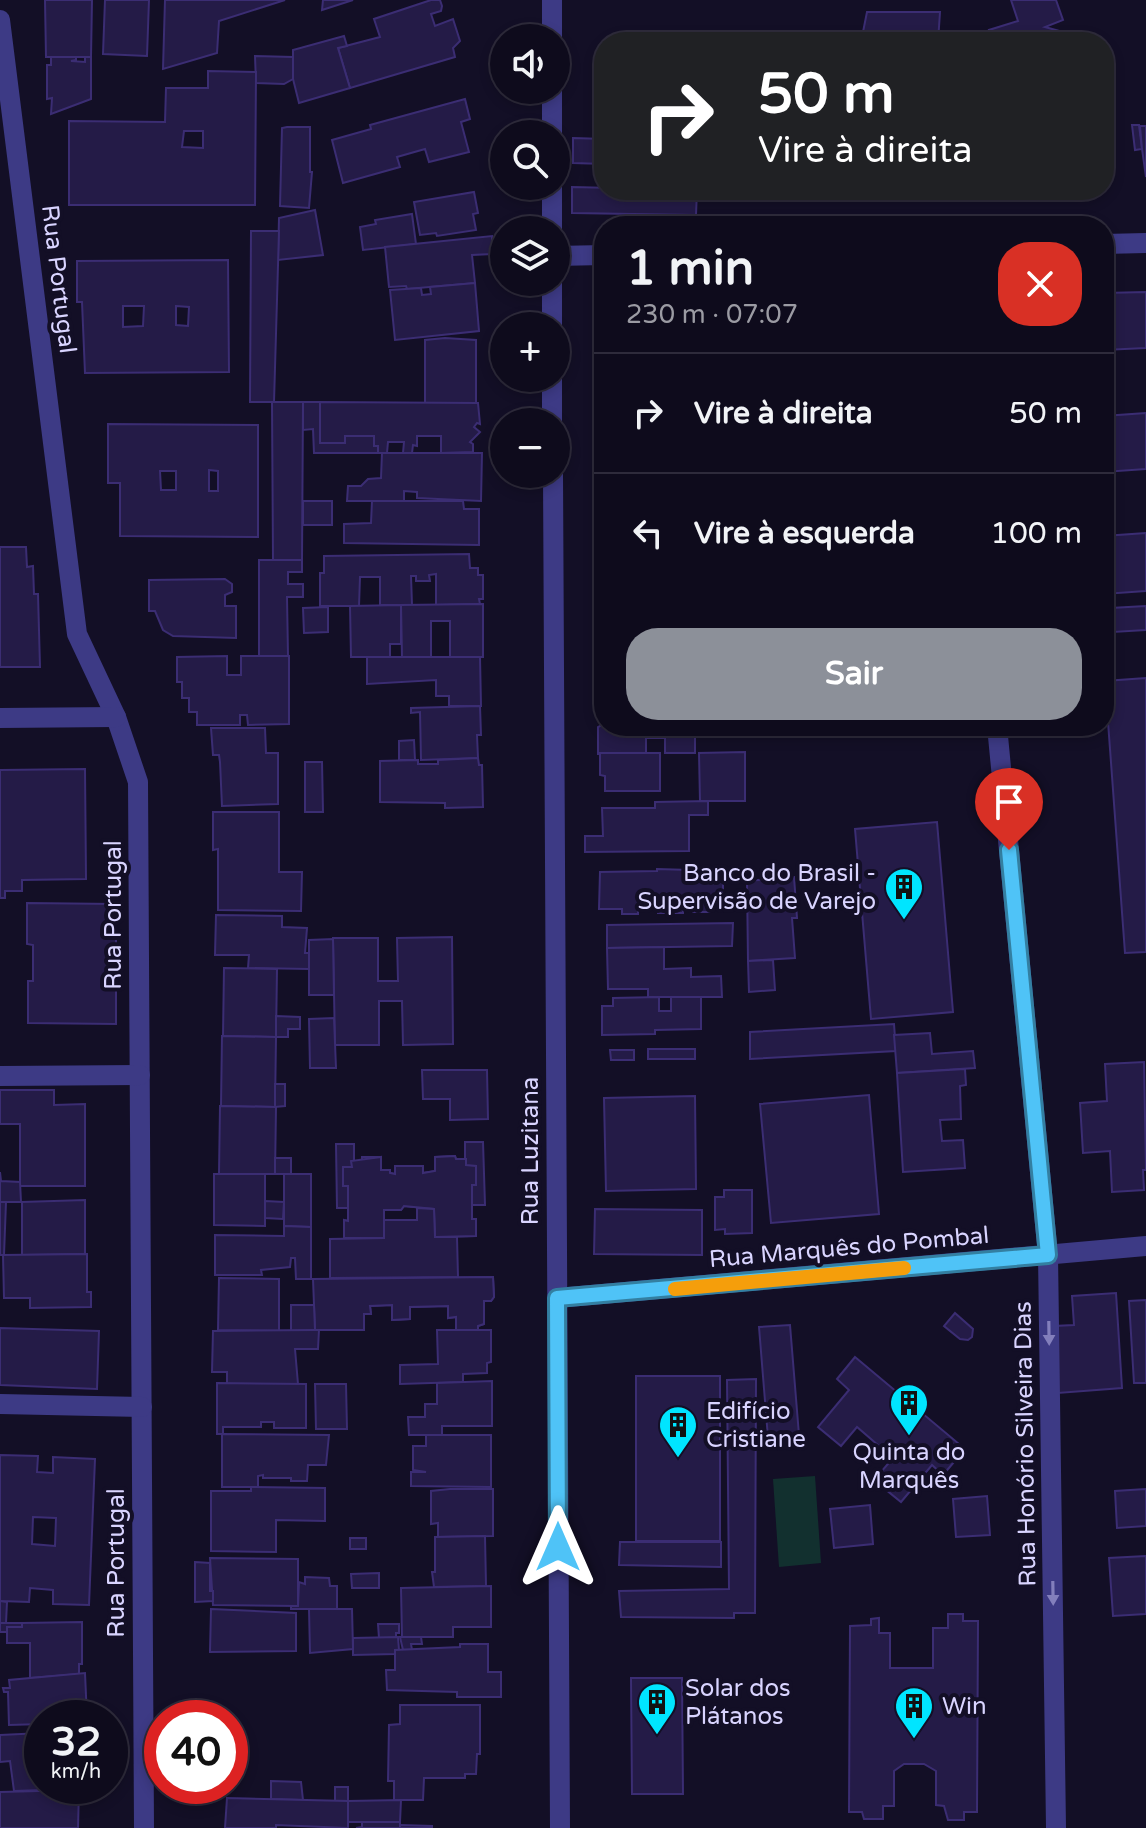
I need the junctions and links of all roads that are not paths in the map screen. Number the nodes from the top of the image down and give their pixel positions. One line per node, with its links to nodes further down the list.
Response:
1 (552, 0): 3 (street)
2 (0, 20): 9 (street, Rua Portugal)
3 (552, 24)
4 (1146, 243): 5 (street)
5 (1114, 244)
6 (594, 255): 7 (street)
7 (570, 256)
8 (553, 488): 16 (street, Rua Luzitana)
9 (116, 717): 10 (street); 12 (street, Rua Portugal)
10 (0, 718)
11 (998, 736): 15 (street, Rua Honório Silveira Dias)
12 (140, 1075): 13 (street); 18 (street, Rua Portugal)
13 (0, 1076)
14 (1146, 1246): 15 (street, Rua Marquês do Pombal)
15 (1048, 1255): 16 (street, Rua Marquês do Pombal); 21 (street, Rua Honório Silveira Dias, one-way to 21)
16 (557, 1298): 20 (street, Rua Luzitana)
17 (0, 1404): 18 (street)
18 (142, 1407): 19 (street, Rua Portugal)
19 (144, 1828)
20 (560, 1828)
21 (1056, 1828)

